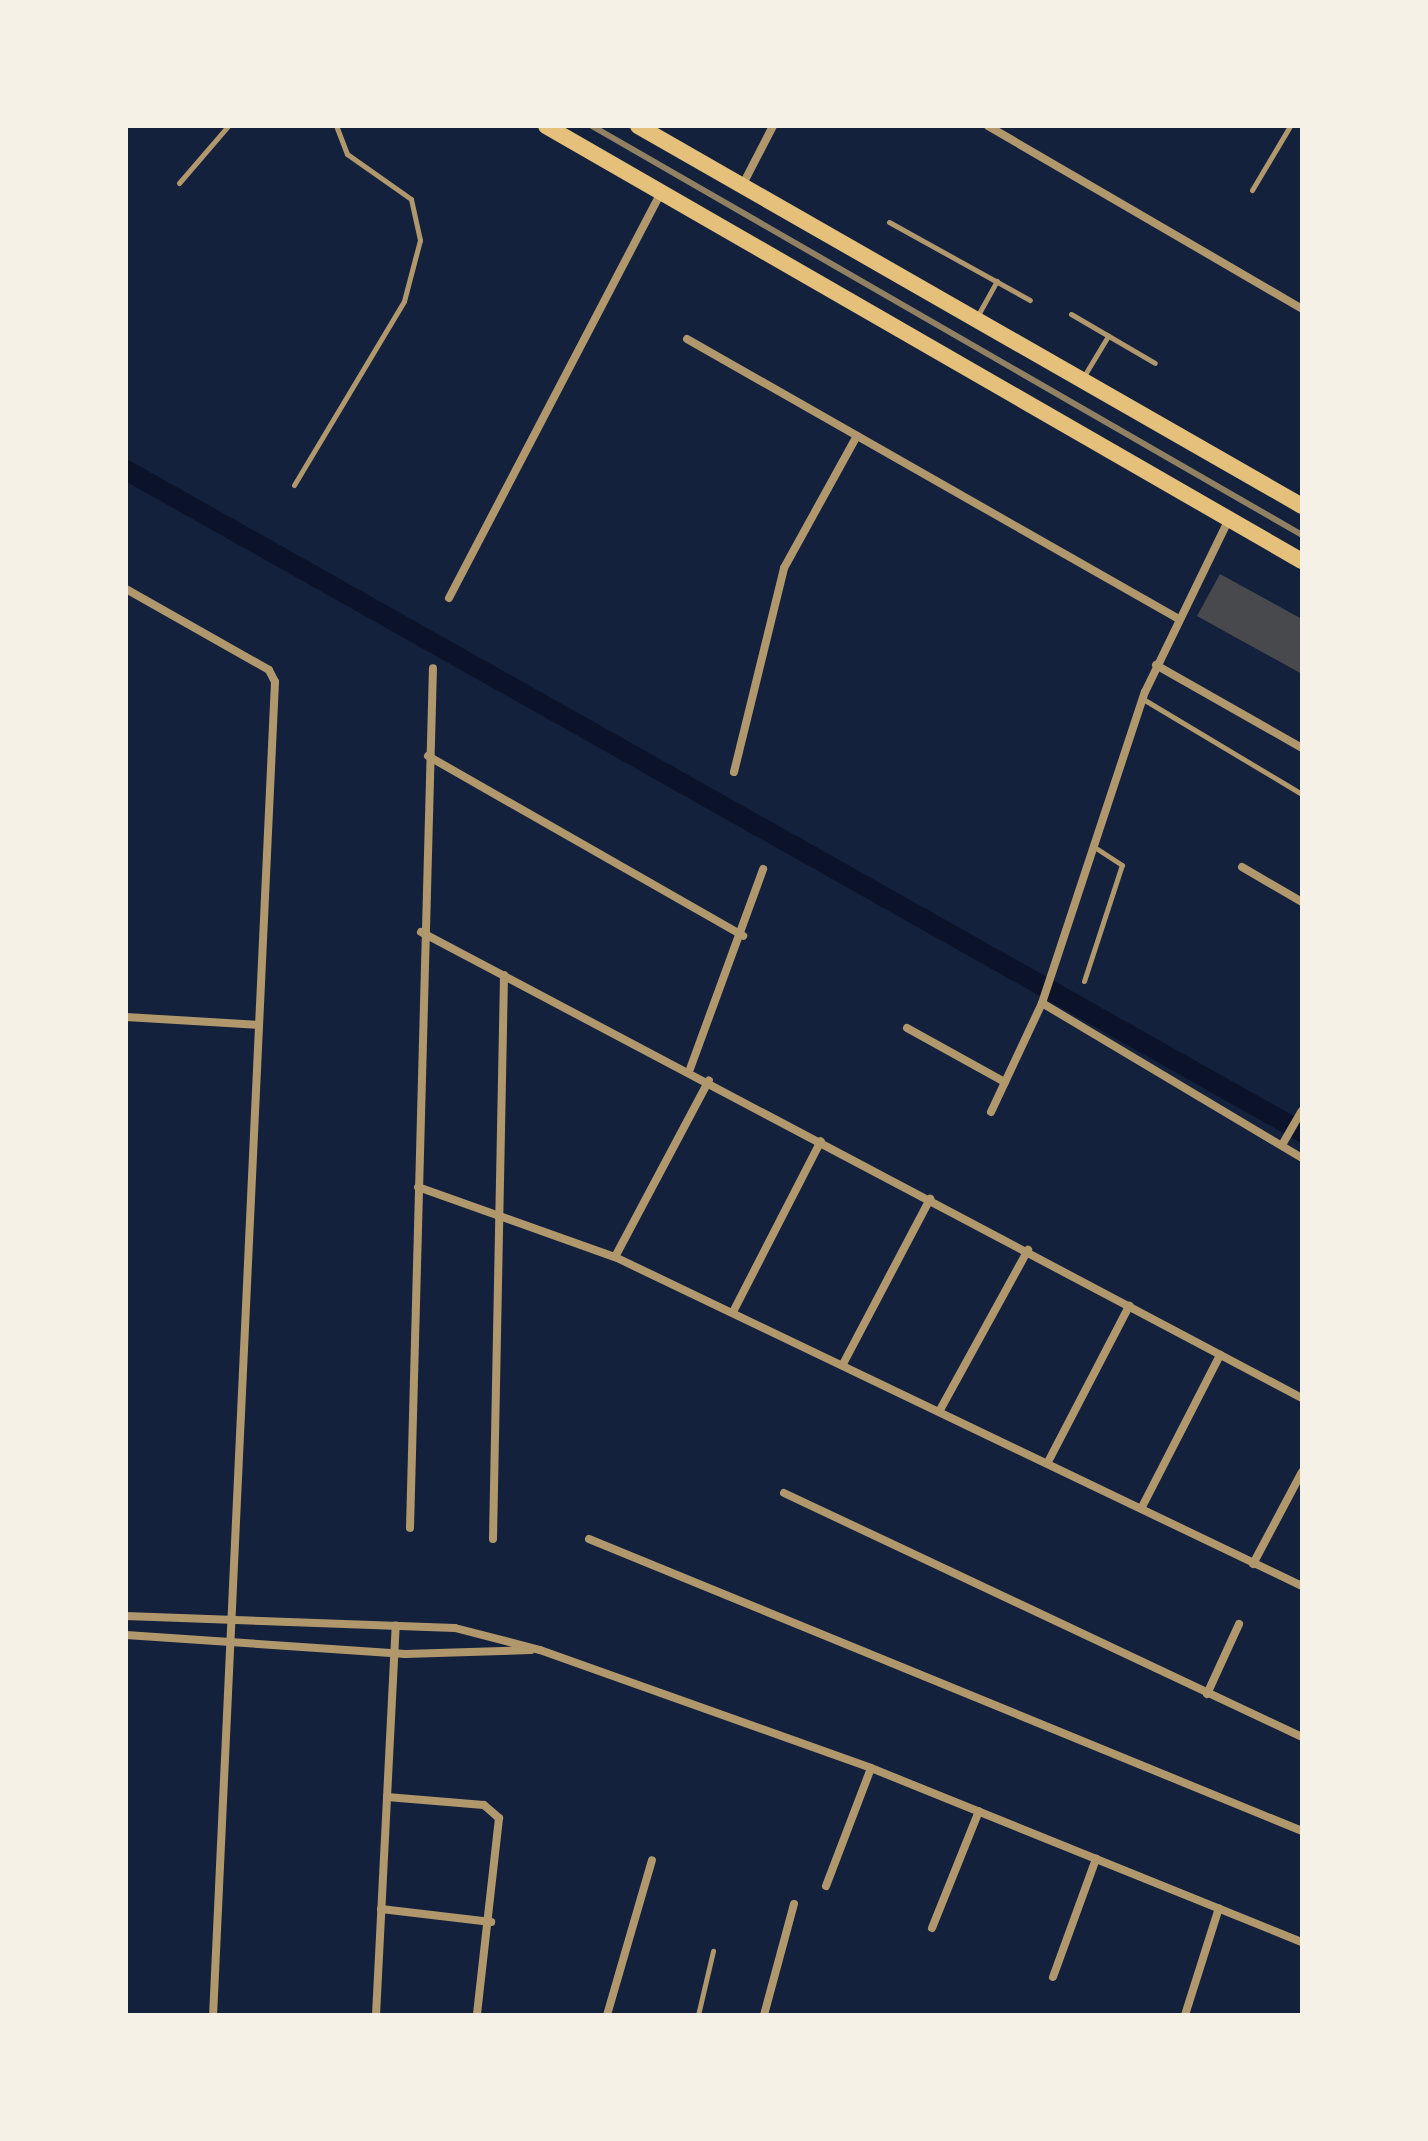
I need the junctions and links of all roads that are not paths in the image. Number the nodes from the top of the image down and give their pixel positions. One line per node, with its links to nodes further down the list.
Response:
1 (228, 126): 8 (lane)
2 (336, 126): 23 (lane)
3 (546, 126): 11 (main road)
4 (638, 126): 9 (main road)
5 (773, 126): 9 (street)
6 (988, 126): 15 (street)
7 (1290, 126): 10 (lane)
8 (179, 183)
9 (740, 189): 17 (main road)
10 (1252, 190)
11 (660, 195): 25 (main road); 28 (street)
12 (889, 222): 13 (lane)
13 (997, 281): 14 (lane); 17 (lane)
14 (1030, 300)
15 (1302, 309)
16 (1071, 314): 18 (lane)
17 (974, 322): 21 (main road)
18 (1108, 336): 20 (lane); 21 (lane)
19 (687, 339): 22 (street)
20 (1155, 363)
21 (1080, 382): 24 (main road)
22 (857, 436): 29 (street); 35 (street)
23 (294, 485)
24 (1302, 506)
25 (1229, 519): 26 (main road); 29 (street)
26 (1302, 561)
27 (126, 589): 47 (street)
28 (449, 598)
29 (1177, 618): 30 (street)
30 (1156, 665): 32 (street); 33 (street)
31 (433, 668): 34 (street)
32 (1143, 698): 36 (lane); 37 (street)
33 (1302, 748)
34 (428, 756): 41 (street); 42 (street)
35 (734, 772)
36 (1302, 794)
37 (1093, 847): 44 (lane); 45 (street)
38 (1242, 867): 40 (street)
39 (763, 869): 42 (street)
40 (1302, 902)
41 (421, 932): 43 (street); 57 (street)
42 (743, 936): 49 (street)
43 (504, 975): 49 (street); 59 (street)
44 (1084, 981)
45 (1042, 1003): 51 (street); 55 (street)
46 (126, 1017): 47 (street)
47 (259, 1025): 78 (street)
48 (907, 1028): 51 (street)
49 (690, 1069): 50 (street)
50 (709, 1080): 54 (street); 61 (street)
51 (1005, 1082): 52 (street)
52 (991, 1112)
53 (1301, 1113): 55 (street)
54 (821, 1141): 58 (street); 63 (street)
55 (1282, 1145): 56 (street)
56 (1302, 1158)
57 (418, 1187): 59 (street); 72 (street)
58 (930, 1199): 60 (street); 65 (street)
59 (499, 1211): 61 (street); 73 (street)
60 (1028, 1250): 62 (street); 67 (street)
61 (615, 1257): 63 (street)
62 (1129, 1306): 64 (street); 68 (street)
63 (733, 1312): 65 (street)
64 (1220, 1355): 66 (street); 71 (street)
65 (843, 1364): 67 (street)
66 (1302, 1398)
67 (940, 1410): 68 (street)
68 (1049, 1460): 71 (street)
69 (1302, 1472): 75 (street)
70 (784, 1493): 85 (street)
71 (1143, 1505): 75 (street)
72 (410, 1528)
73 (493, 1539)
74 (589, 1539): 90 (street)
75 (1253, 1564): 76 (street)
76 (1302, 1586)
77 (126, 1616): 78 (street)
78 (231, 1623): 80 (street); 82 (street)
79 (1239, 1624): 85 (street)
80 (396, 1626): 83 (street); 84 (street)
81 (126, 1635): 82 (street)
82 (226, 1641): 84 (street); 102 (street)
83 (540, 1650): 84 (street); 87 (street)
84 (395, 1654): 88 (street)
85 (1207, 1694): 86 (street)
86 (1302, 1737)
87 (871, 1768): 89 (street); 93 (street)
88 (387, 1797): 96 (street); 97 (street)
89 (979, 1811): 91 (street); 98 (street)
90 (1302, 1831)
91 (1096, 1859): 95 (street); 101 (street)
92 (652, 1860): 105 (street)
93 (826, 1886)
94 (794, 1904): 107 (street)
95 (1219, 1908): 99 (street); 108 (street)
96 (381, 1909): 97 (street); 103 (street)
97 (491, 1922): 104 (street)
98 (932, 1928)
99 (1302, 1942)
100 (713, 1951): 106 (lane)
101 (1053, 1977)
102 (213, 2015)
103 (376, 2015)
104 (477, 2015)
105 (607, 2015)
106 (698, 2015)
107 (764, 2015)
108 (1185, 2015)

